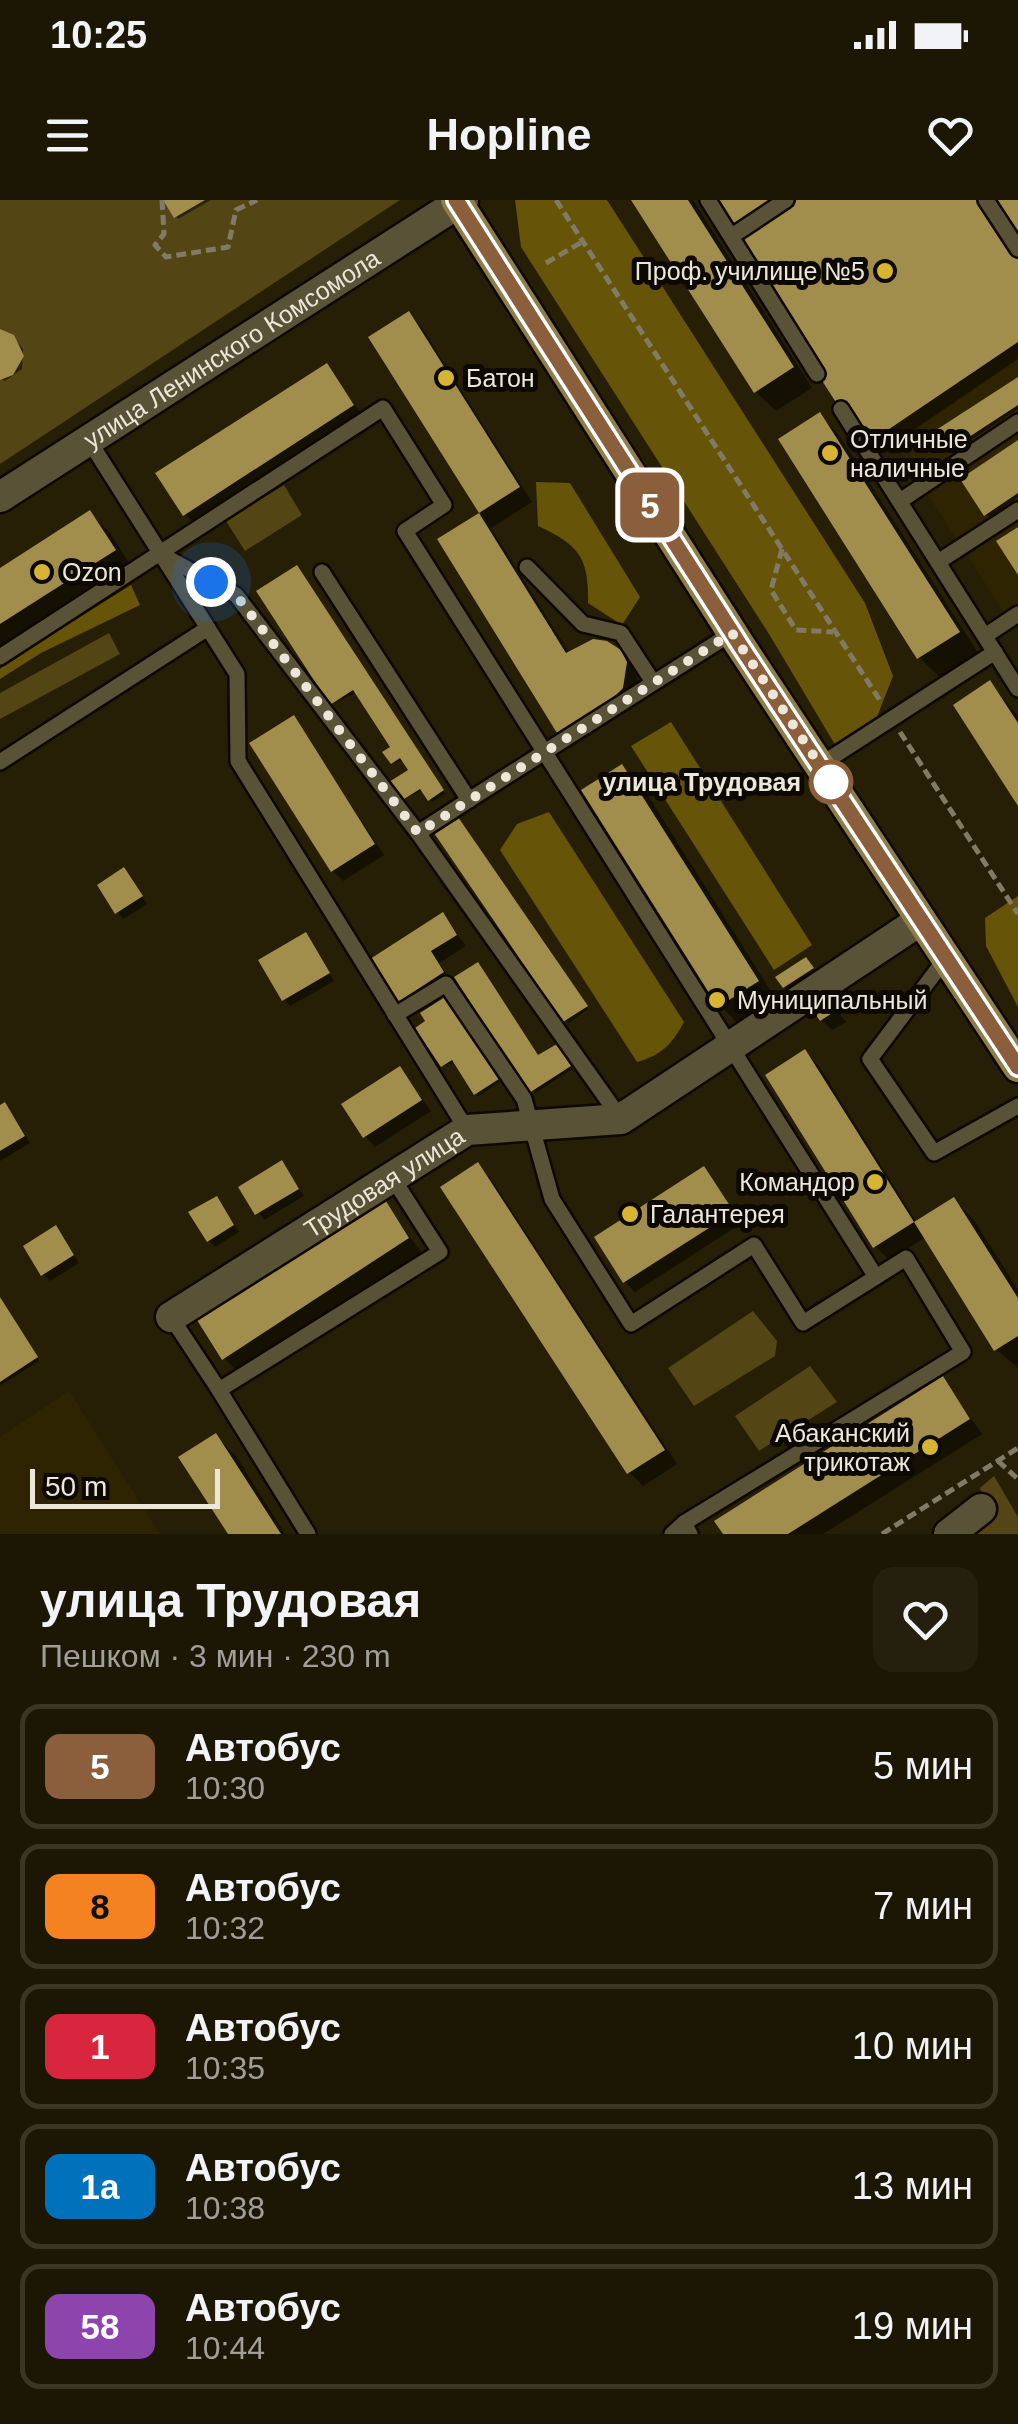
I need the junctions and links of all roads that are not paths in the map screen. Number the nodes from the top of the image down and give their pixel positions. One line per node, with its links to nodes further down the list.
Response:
1 (708, 200): 5 (lane)
2 (786, 200): 5 (lane)
3 (986, 200): 6 (lane)
4 (459, 201): 10 (street, улица Ленинского Комсомола); 20 (main road)
5 (732, 236): 7 (lane)
6 (1018, 249)
7 (818, 374)
8 (841, 409): 12 (lane)
9 (1018, 422): 12 (lane)
10 (88, 439): 11 (street, улица Ленинского Комсомола); 14 (lane)
11 (0, 496)
12 (900, 501): 15 (lane)
13 (1018, 510): 15 (lane)
14 (161, 554): 19 (lane); 23 (lane); 26 (lane); 30 (lane)
15 (938, 562): 21 (lane)
16 (527, 567): 24 (lane)
17 (322, 572): 29 (lane)
18 (1018, 614): 21 (lane)
19 (208, 628): 27 (lane); 33 (lane)
20 (732, 633): 24 (lane); 28 (main road)
21 (985, 636): 22 (lane)
22 (995, 652): 25 (lane); 28 (lane)
23 (0, 656)
24 (653, 682): 26 (lane)
25 (1018, 689)
26 (542, 753): 29 (lane); 34 (lane)
27 (0, 762)
28 (820, 765): 31 (main road)
29 (469, 800): 30 (lane)
30 (418, 833): 37 (lane)
31 (921, 920): 32 (main road); 34 (street, Трудовая улица)
32 (946, 958): 35 (main road); 36 (lane)
33 (396, 1015): 38 (lane); 39 (lane)
34 (728, 1049): 37 (street, Трудовая улица); 41 (lane)
35 (1018, 1067)
36 (1018, 1106)
37 (620, 1119): 38 (street, Трудовая улица)
38 (531, 1126): 39 (street, Трудовая улица); 41 (lane)
39 (467, 1130): 40 (street, Трудовая улица)
40 (392, 1176): 42 (street, Трудовая улица); 43 (lane)
41 (876, 1278): 45 (lane)
42 (172, 1318): 43 (lane)
43 (219, 1390): 46 (lane)
44 (981, 1509): 47 (street)
45 (682, 1530)
46 (308, 1534)
47 (950, 1534)

